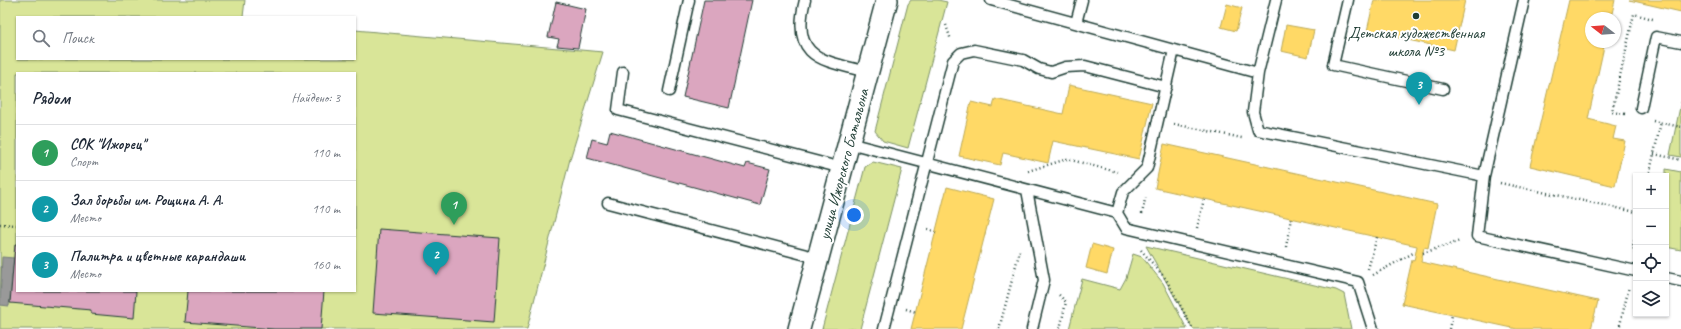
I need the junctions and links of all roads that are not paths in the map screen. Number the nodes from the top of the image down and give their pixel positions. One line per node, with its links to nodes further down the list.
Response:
1 (689, 0): 17 (lane)
2 (805, 0): 13 (lane)
3 (886, 0): 13 (street, улица Ижорского Батальона)
4 (991, 0): 9 (lane)
5 (1082, 0): 9 (lane)
6 (1276, 0): 14 (lane)
7 (1348, 0): 16 (lane)
8 (1524, 0): 22 (lane)
9 (1076, 23): 11 (lane)
10 (1681, 42): 18 (lane)
11 (1174, 50): 14 (lane); 15 (lane)
12 (623, 72): 21 (lane)
13 (867, 72): 19 (street, улица Ижорского Батальона)
14 (1258, 73): 22 (lane)
15 (1166, 87): 20 (lane); 25 (lane)
16 (1443, 89)
17 (669, 91)
18 (1641, 108)
19 (849, 143): 20 (lane); 21 (street, улица Ижорского Батальона)
20 (928, 163): 23 (lane); 31 (lane)
21 (842, 168): 26 (street, улица Ижорского Батальона)
22 (1484, 176): 27 (lane)
23 (1027, 190): 25 (lane); 32 (lane)
24 (608, 203): 26 (lane)
25 (1117, 213): 33 (lane)
26 (818, 258): 30 (street, улица Ижорского Батальона)
27 (1633, 271)
28 (1669, 279): 29 (lane)
29 (1681, 281)
30 (799, 329)
31 (884, 329)
32 (1032, 329)
33 (1373, 329)

